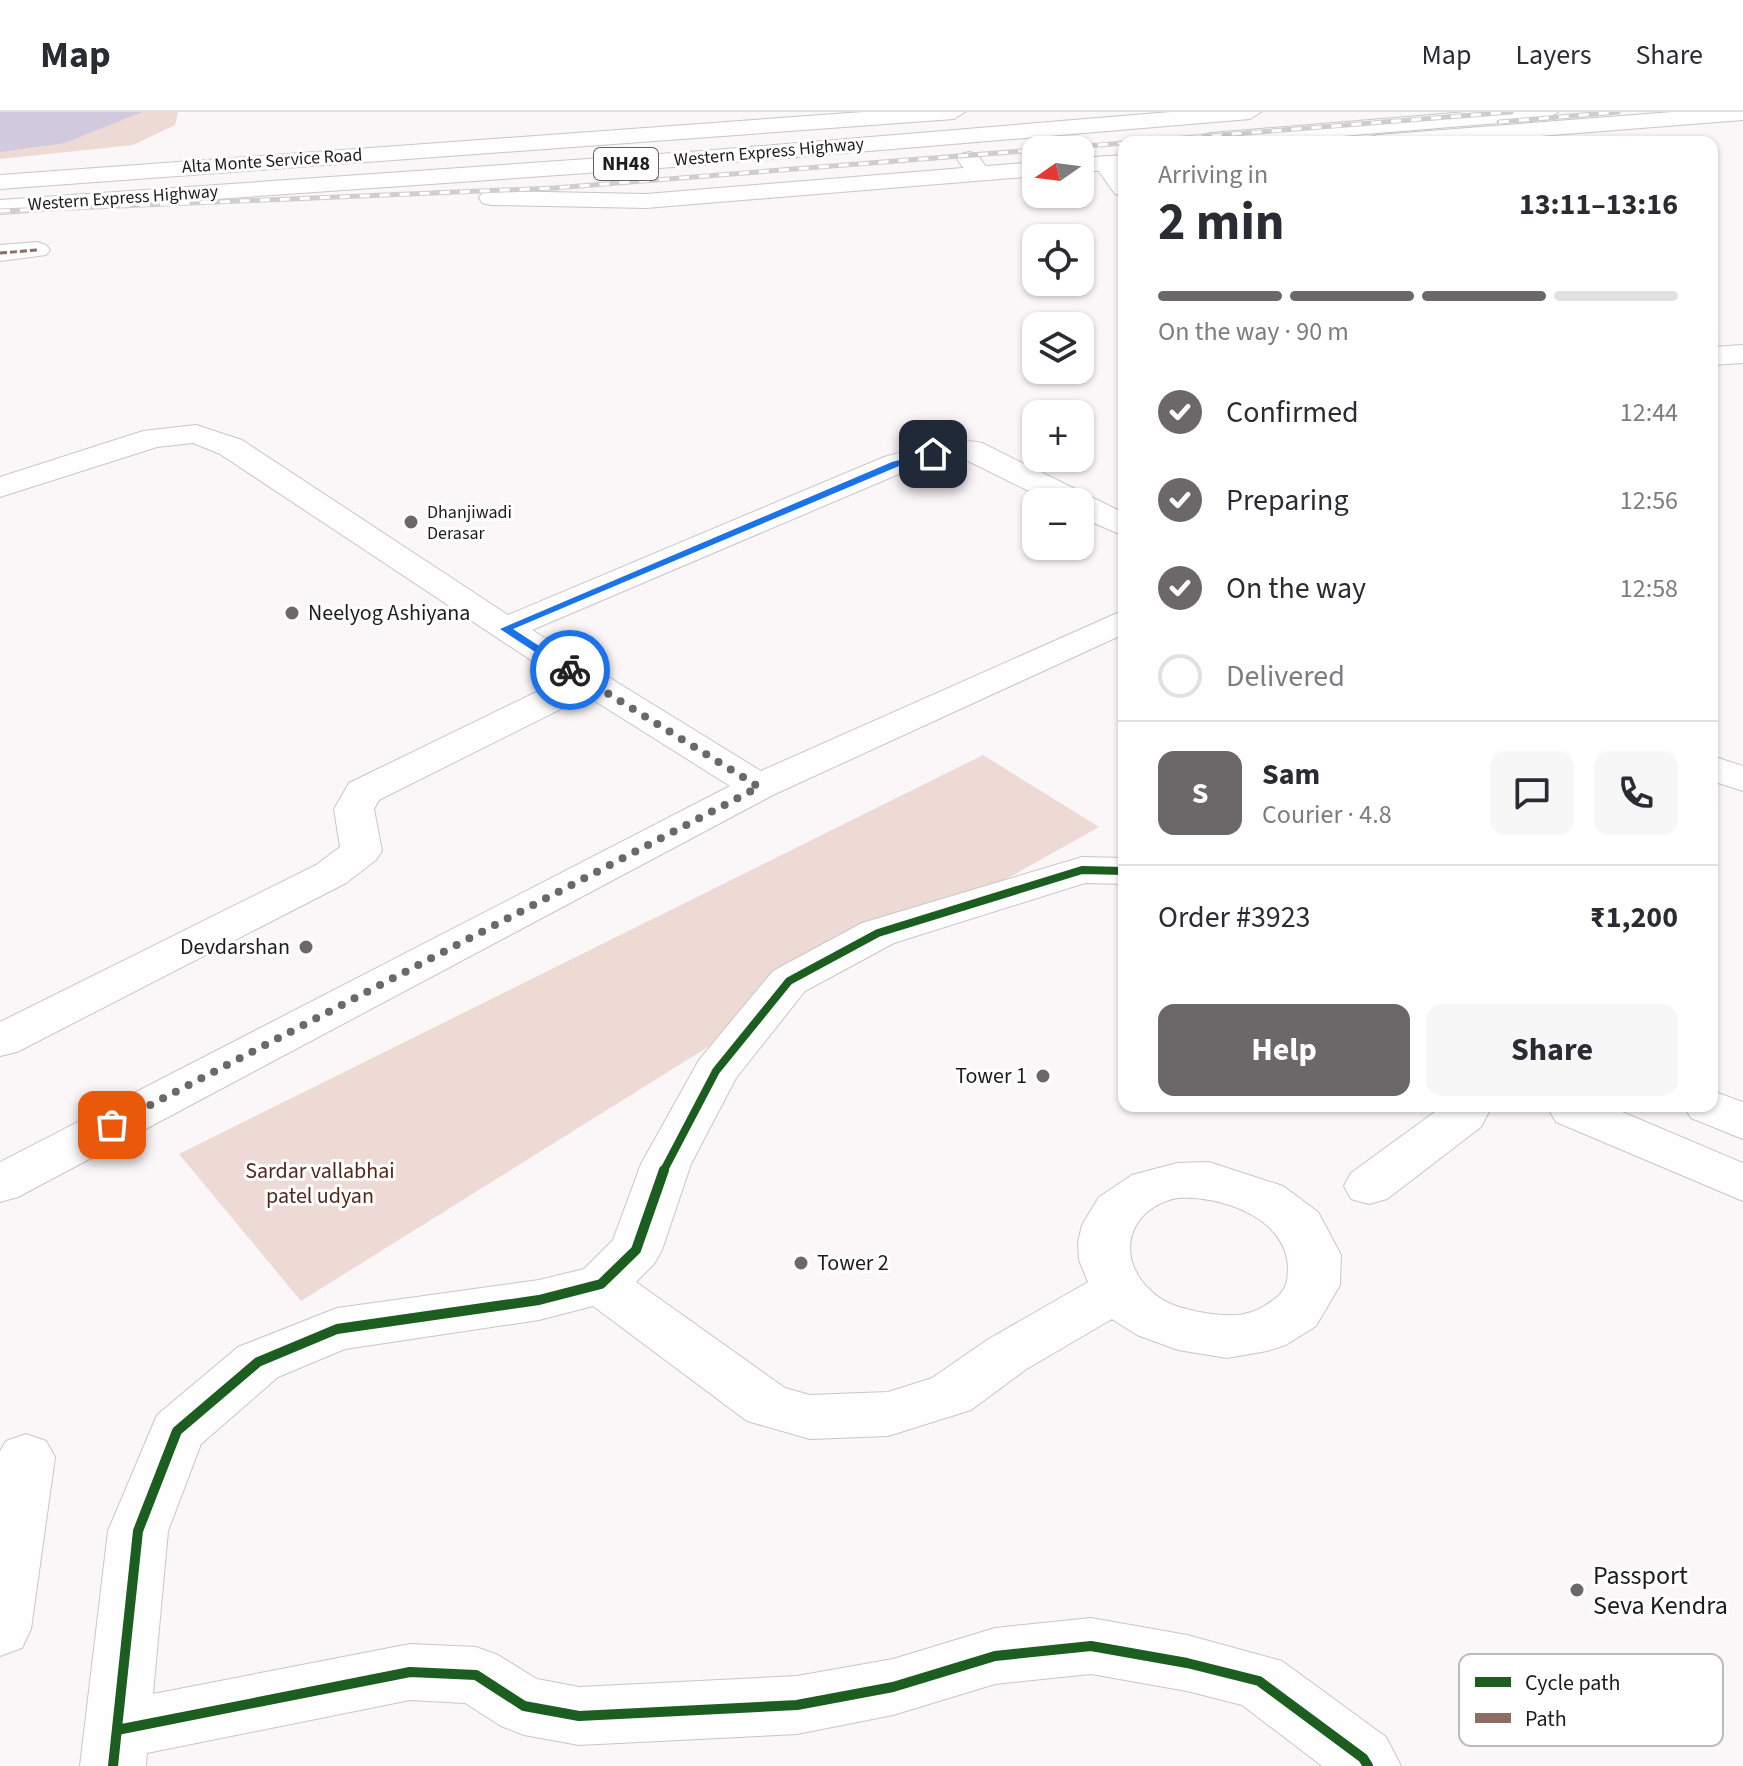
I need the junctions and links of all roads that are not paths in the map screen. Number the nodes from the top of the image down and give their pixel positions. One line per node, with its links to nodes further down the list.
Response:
1 (582, 112): 8 (main road)
2 (954, 112): 8 (main road, Alta Monte Service Road)
3 (1250, 112): 13 (main road, Western Express Highway / NH48)
4 (1547, 112): 6 (main road)
5 (1743, 113): 7 (main road)
6 (1260, 136)
7 (1454, 136)
8 (597, 138): 17 (main road, Alta Monte Service Road)
9 (1118, 147): 10 (main road)
10 (1094, 149)
11 (1022, 157): 15 (main road, Western Express Highway / NH48)
12 (1115, 162): 14 (main road)
13 (633, 163): 18 (main road); 21 (main road, Western Express Highway / NH48)
14 (1094, 164)
15 (974, 166): 16 (main road); 18 (main road, Western Express Highway / NH48); 19 (main road)
16 (1022, 168)
17 (0, 182)
18 (643, 186): 19 (main road, Western Express Highway / NH48)
19 (491, 198): 20 (main road, Western Express Highway / NH48)
20 (465, 200)
21 (0, 207)
22 (0, 237): 23 (main road, Western Express Highway)
23 (0, 253)
24 (1743, 354): 25 (main road)
25 (1718, 356)
26 (0, 487): 31 (main road)
27 (1048, 488): 31 (main road)
28 (1094, 511): 29 (main road)
29 (1118, 523)
30 (1118, 624): 35 (main road)
31 (505, 629): 32 (main road)
32 (588, 681): 35 (main road); 37 (main road)
33 (1718, 770): 34 (main road)
34 (1743, 779)
35 (759, 787): 43 (main road)
36 (1118, 871): 45 (main road)
37 (0, 1041)
38 (1718, 1111): 41 (main road)
39 (1465, 1112): 44 (main road)
40 (1578, 1112): 42 (main road)
41 (1743, 1122)
42 (1743, 1183)
43 (0, 1184)
44 (1369, 1186)
45 (601, 1284): 46 (main road); 49 (main road)
46 (1118, 1290)
47 (26, 1457): 48 (main road)
48 (0, 1629)
49 (115, 1748): 50 (main road)
50 (1368, 1766)

